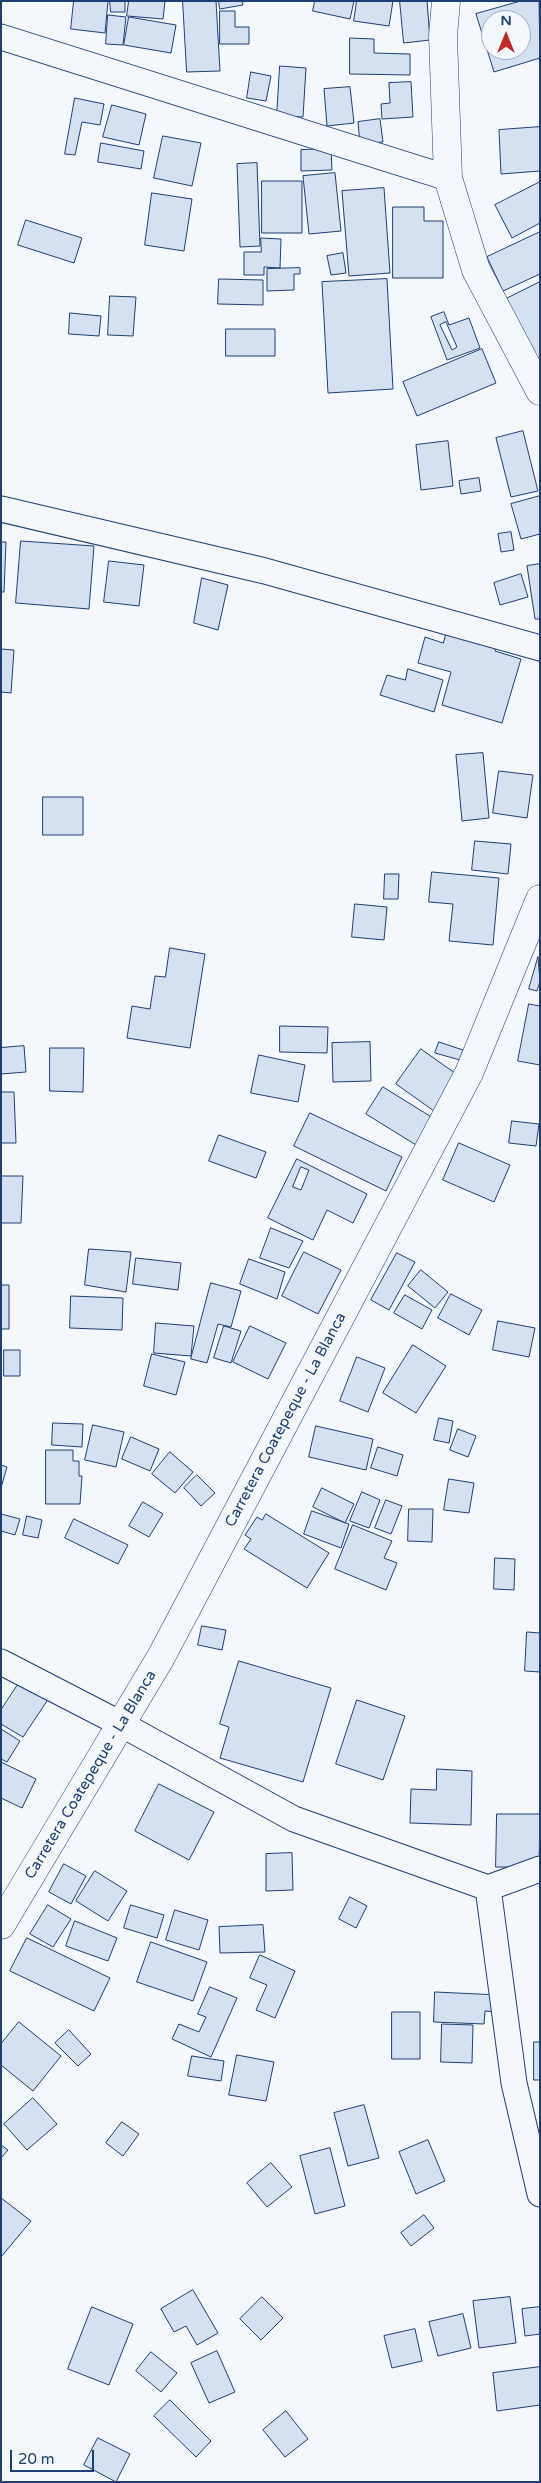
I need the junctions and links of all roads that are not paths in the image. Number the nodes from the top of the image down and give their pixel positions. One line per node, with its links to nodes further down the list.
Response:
1 (446, 1): 3 (main road)
2 (1, 37): 3 (street)
3 (448, 178): 4 (main road)
4 (540, 391)
5 (1, 509): 6 (street)
6 (540, 648)
7 (540, 899): 8 (main road, Carretera Coatepeque - La Blanca)
8 (534, 930): 10 (main road, Carretera Coatepeque - La Blanca)
9 (1, 1662): 10 (street)
10 (121, 1724): 12 (street); 13 (main road, Carretera Coatepeque - La Blanca)
11 (540, 1869): 12 (street)
12 (488, 1888): 14 (street)
13 (1, 1926)
14 (540, 2194)

